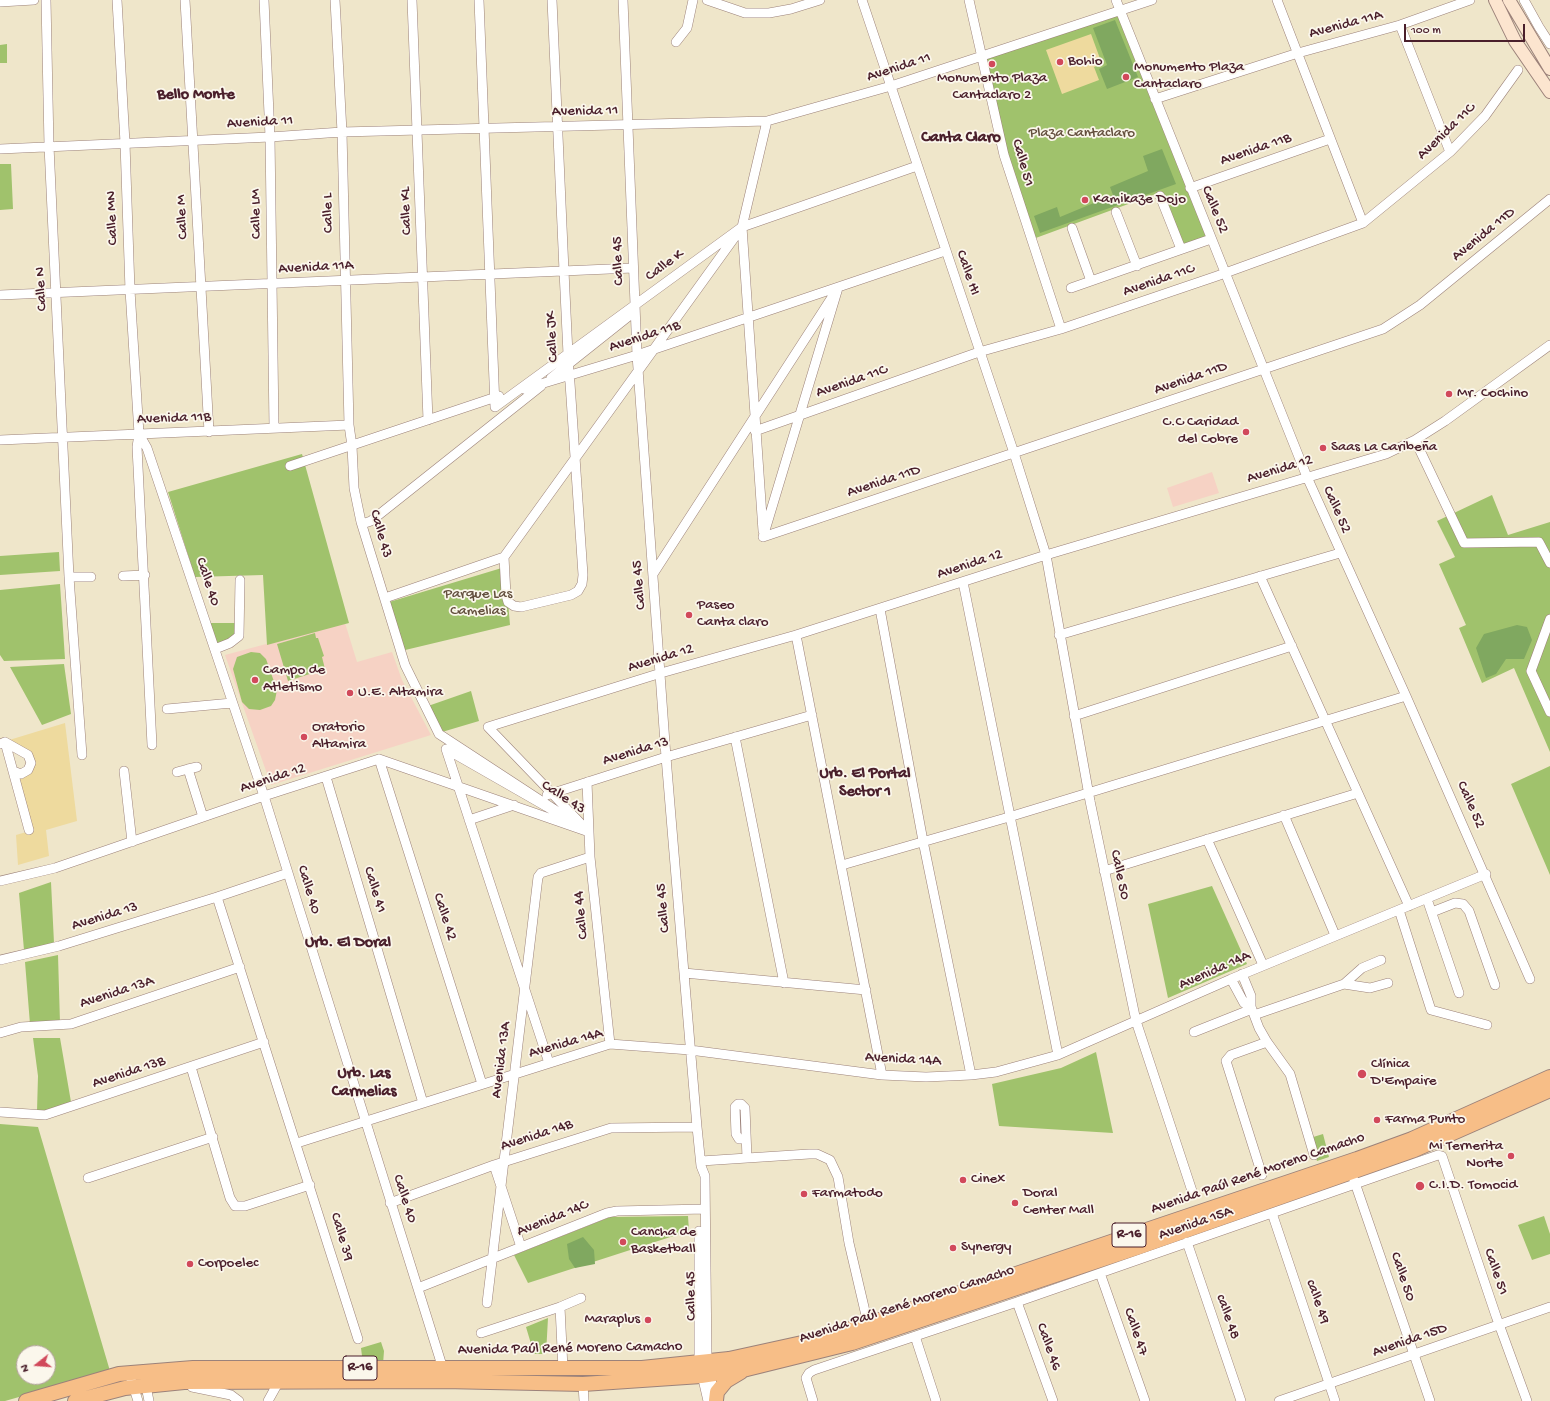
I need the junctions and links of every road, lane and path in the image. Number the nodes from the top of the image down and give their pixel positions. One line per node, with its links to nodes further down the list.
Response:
1 (34, 0): 23 (street)
2 (46, 0): 45 (street, Calle N)
3 (117, 0): 44 (street, Calle MN)
4 (185, 0): 43 (street, Calle M)
5 (264, 0): 41 (street, Calle LM)
6 (335, 0): 40 (street, Calle L)
7 (412, 0): 39 (street, Calle KL)
8 (479, 0): 38 (street)
9 (552, 0): 37 (street, Calle JK)
10 (623, 0): 36 (street, Calle 45)
11 (693, 0): 26 (street)
12 (708, 0): 13 (street)
13 (820, 0)
14 (862, 0): 32 (street, Calle HI)
15 (970, 0): 29 (street, Calle 51)
16 (1116, 0): 24 (street, Calle 52)
17 (1152, 0): 24 (street, Avenida 11)
18 (1277, 0): 28 (street)
19 (1470, 0): 25 (street, Avenida 11A)
20 (1495, 0): 33 (main road)
21 (1509, 0): 30 (main road)
22 (1524, 0): 27 (street)
23 (0, 2)
24 (1120, 11): 29 (street, Avenida 11); 34 (street, Calle 52)
25 (1400, 25): 28 (street, Avenida 11A); 47 (street)
26 (676, 42)
27 (1550, 44)
28 (1298, 53): 34 (street, Avenida 11A); 42 (street)
29 (982, 55): 32 (street, Avenida 11); 75 (street, Calle 51)
30 (1550, 69)
31 (1518, 70): 47 (street, Avenida 11C)
32 (891, 86): 35 (street, Avenida 11); 48 (street, Calle HI)
33 (1550, 92)
34 (1155, 99): 49 (street, Calle 52)
35 (767, 121): 36 (street, Avenida 11); 54 (street)
36 (628, 125): 37 (street, Avenida 11); 60 (street, Calle 45)
37 (558, 126): 38 (street, Avenida 11); 61 (street, Calle JK)
38 (484, 128): 39 (street, Avenida 11); 62 (street)
39 (417, 130): 40 (street, Avenida 11); 64 (street, Calle KL)
40 (342, 132): 41 (street, Avenida 11); 65 (street, Calle L)
41 (270, 137): 43 (street, Avenida 11); 67 (street, Calle LM)
42 (1330, 139): 49 (street, Avenida 11B); 53 (street)
43 (193, 140): 44 (street, Avenida 11); 68 (street, Calle M)
44 (125, 144): 45 (street, Avenida 11); 71 (street, Calle MN)
45 (49, 146): 46 (street, Avenida 11); 72 (street, Calle N)
46 (0, 149)
47 (1450, 152): 53 (street, Avenida 11C)
48 (917, 166): 54 (street); 58 (street, Calle HI)
49 (1190, 188): 56 (street, Calle 52)
50 (1160, 196): 57 (street)
51 (1550, 200): 79 (street, Avenida 11D)
52 (1116, 212): 59 (street)
53 (1363, 223): 63 (street, Avenida 11C)
54 (742, 226): 74 (street); 81 (street, Calle K); 95 (street); 99 (street)
55 (1072, 228): 66 (street)
56 (1211, 239): 57 (street); 63 (street, Calle 52)
57 (1181, 249): 59 (street)
58 (945, 251): 69 (street, Avenida 11B); 77 (street, Calle HI)
59 (1137, 266): 66 (street)
60 (634, 268): 61 (street, Avenida 11A); 78 (street, Calle 45)
61 (564, 271): 62 (street, Avenida 11A); 80 (street, Calle JK)
62 (490, 274): 64 (street, Avenida 11A); 81 (street)
63 (1224, 274): 75 (street, Avenida 11C); 79 (street, Calle 52)
64 (424, 277): 65 (street, Avenida 11A); 82 (street, Calle KL)
65 (345, 280): 67 (street, Avenida 11A); 83 (street, Calle L)
66 (1091, 281): 70 (street)
67 (273, 285): 68 (street, Avenida 11A); 84 (street, Calle LM)
68 (200, 287): 71 (street, Avenida 11A); 86 (street, Calle M)
69 (838, 288): 74 (street, Avenida 11B); 96 (street); 101 (street)
70 (1070, 288)
71 (130, 290): 72 (street, Avenida 11A); 87 (street, Calle MN)
72 (56, 293): 73 (street, Avenida 11A); 88 (street, Calle N)
73 (0, 295)
74 (749, 318): 78 (street, Avenida 11B); 85 (street)
75 (1061, 329): 77 (street, Avenida 11C)
76 (1550, 345): 90 (street, Avenida 12)
77 (979, 352): 85 (street, Avenida 11C); 92 (street, Calle HI)
78 (637, 355): 80 (street, Avenida 11B); 101 (street, Calle 45)
79 (1264, 370): 92 (street, Avenida 11D); 94 (street, Calle 52)
80 (569, 375): 81 (street, Avenida 11B); 99 (street, Calle JK)
81 (495, 398): 82 (street, Avenida 11B)
82 (428, 420): 91 (street, Avenida 11B)
83 (349, 425): 84 (street, Avenida 11B); 91 (street, Calle 43)
84 (274, 427): 86 (street, Avenida 11B)
85 (755, 431): 96 (street)
86 (209, 432): 87 (street, Avenida 11B)
87 (139, 434): 88 (street, Avenida 11B); 102 (street, Calle MN); 115 (street, Calle 40)
88 (63, 437): 89 (street, Avenida 11B); 105 (street, Calle N)
89 (0, 440)
90 (1415, 440): 94 (street, Avenida 12); 100 (street)
91 (352, 446): 93 (street, Avenida 11B); 95 (street, Calle 43)
92 (1014, 453): 96 (street, Avenida 11D); 98 (street, Calle HI)
93 (290, 466)
94 (1307, 477): 97 (street, Calle 52); 98 (street, Avenida 12)
95 (362, 524): 109 (street, Calle 43)
96 (763, 537)
97 (1340, 553): 104 (street); 117 (street, Calle 52)
98 (1046, 555): 108 (street, Avenida 12); 113 (street, Calle 50)
99 (504, 557): 109 (street)
100 (1550, 564)
101 (653, 574): 116 (street, Calle 45)
102 (144, 575): 103 (street); 126 (street, Calle MN)
103 (123, 576)
104 (1260, 576): 113 (street); 114 (street)
105 (69, 577): 106 (street); 127 (street, Calle N)
106 (91, 577)
107 (240, 580): 115 (street)
108 (962, 582): 110 (street, Avenida 12); 139 (street)
109 (385, 598): 143 (street, Calle 43)
110 (880, 608): 112 (street, Avenida 12); 145 (street)
111 (1550, 619): 120 (street)
112 (796, 634): 116 (street, Avenida 12); 121 (street)
113 (1059, 635): 122 (street, Calle 50)
114 (1292, 646): 122 (street); 123 (street)
115 (215, 649): 118 (street, Calle 40)
116 (661, 673): 128 (street, Calle 45); 143 (street, Avenida 12)
117 (1406, 696): 123 (street); 151 (street, Calle 52)
118 (232, 703): 119 (street); 137 (street, Calle 40)
119 (167, 709)
120 (1550, 712)
121 (812, 715): 124 (street, Avenida 13); 148 (street)
122 (1074, 716): 135 (street, Calle 50)
123 (1326, 721): 135 (street); 136 (street)
124 (735, 737): 128 (street, Avenida 13); 167 (street)
125 (3, 743): 130 (street); 130 (street)
126 (152, 745)
127 (82, 755)
128 (666, 757): 134 (street, Avenida 13); 163 (street, Calle 45)
129 (378, 759): 133 (street, Avenida 12); 143 (street); 188 (street, Calle 42)
130 (13, 771): 142 (street)
131 (124, 771): 146 (street)
132 (176, 772): 140 (street)
133 (326, 777): 137 (street, Avenida 12); 190 (street, Calle 41)
134 (587, 782): 141 (street, Avenida 13); 143 (street, Calle 44)
135 (1089, 792): 139 (street); 149 (street, Calle 50)
136 (1358, 793): 138 (street); 155 (street)
137 (264, 796): 140 (street, Avenida 12); 150 (street, Calle 40)
138 (1284, 815): 144 (street); 158 (street)
139 (1009, 817): 145 (street); 182 (street)
140 (203, 818): 146 (street, Avenida 12)
141 (469, 820): 143 (street, Calle 43); 183 (street, Calle 43)
142 (29, 830)
143 (589, 832): 147 (street, Calle 44)
144 (1207, 839): 149 (street); 161 (street)
145 (923, 841): 148 (street); 186 (street)
146 (132, 842): 152 (street, Avenida 12)
147 (590, 858): 180 (street, Calle 44); 216 (street, Avenida 13A)
148 (842, 865): 171 (street)
149 (1104, 871): 174 (street, Calle 50)
150 (288, 872): 153 (street, Avenida 13); 192 (street, Calle 40)
151 (1486, 874): 154 (street, Avenida 14A); 166 (street, Calle 52)
152 (0, 881)
153 (216, 897): 159 (street, Avenida 13); 162 (street, Calle 39)
154 (1427, 899): 155 (street, Avenida 14A); 157 (street)
155 (1409, 906): 156 (street, Avenida 14A)
156 (1399, 910): 158 (street, Avenida 14A); 175 (street)
157 (1432, 912): 170 (street); 172 (street)
158 (1335, 935): 161 (street, Avenida 14A)
159 (0, 960)
160 (1381, 960): 169 (street)
161 (1263, 965): 164 (street, Avenida 14A)
162 (240, 967): 177 (street, Avenida 13A); 178 (street, Calle 39)
163 (684, 973): 167 (street); 181 (street, Calle 45)
164 (1242, 974): 165 (street, Avenida 14A); 173 (street)
165 (1231, 979): 173 (street); 174 (street, Avenida 14A)
166 (1530, 979)
167 (784, 983): 171 (street)
168 (1388, 983): 169 (street)
169 (1344, 984): 173 (street)
170 (1494, 985)
171 (866, 990): 185 (street)
172 (1459, 993)
173 (1252, 1010): 176 (street); 179 (street)
174 (1136, 1021): 182 (street, Avenida 14A); 206 (street, Calle 50)
175 (1487, 1025)
176 (1194, 1032)
177 (0, 1033)
178 (264, 1042): 184 (street, Avenida 13B); 196 (street, Calle 39)
179 (1267, 1042): 197 (street); 203 (street)
180 (610, 1044): 181 (street, Avenida 14A); 183 (street, Avenida 14A)
181 (690, 1050): 185 (street, Avenida 14A); 193 (street, Calle 45)
182 (1058, 1055): 186 (street, Avenida 14A)
183 (549, 1063): 188 (street, Avenida 14A)
184 (191, 1067): 191 (street, Avenida 13B); 194 (street)
185 (882, 1075): 186 (street, Avenida 14A)
186 (971, 1075)
187 (1550, 1077): 202 (main road, Avenida Paúl René Moreno Camacho / R-16)
188 (482, 1084): 190 (street, Avenida 14A)
189 (1550, 1090): 202 (main road, Avenida Paúl René Moreno Camacho / R-16)
190 (423, 1103): 192 (street, Avenida 14A)
191 (0, 1112)
192 (365, 1120): 196 (street, Avenida 14A); 207 (street, Calle 40)
193 (697, 1127): 200 (street, Calle 45); 201 (street, Avenida 14B)
194 (213, 1137): 204 (street); 205 (street)
195 (745, 1139): 199 (street)
196 (297, 1143): 205 (street, Calle 39)
197 (1314, 1155)
198 (1436, 1155): 202 (street, Avenida 15A); 220 (street, Calle 51)
199 (747, 1158): 200 (street); 219 (street)
200 (701, 1164): 208 (street, Calle 45)
201 (494, 1165): 207 (street, Avenida 14B); 211 (street)
202 (1351, 1173): 209 (street, Avenida 15A); 219 (main road, Avenida Paúl René Moreno Camacho / R-16); 224 (street, Calle 50); 227 (main road, Avenida Paúl René Moreno Camacho / R-16)
203 (1262, 1175)
204 (88, 1178)
205 (310, 1185): 223 (street, Calle 39)
206 (1193, 1194)
207 (390, 1202): 213 (street, Calle 40)
208 (702, 1209): 211 (street, Avenida 14C); 225 (street, Calle 45)
209 (1272, 1213): 210 (street, Avenida 15A); 231 (street, calle 49)
210 (1188, 1242): 212 (street, Avenida 15A); 247 (street, calle 48)
211 (521, 1247): 213 (street, Avenida 14C)
212 (1100, 1273): 215 (street, Avenida 15A); 246 (street, Calle 47)
213 (418, 1288): 229 (street, Calle 40)
214 (581, 1298): 217 (street)
215 (1017, 1302): 222 (street, Avenida 15A); 245 (street, Calle 46)
216 (487, 1303)
217 (560, 1307): 221 (street); 226 (street)
218 (1550, 1307): 220 (street, Avenida 15D)
219 (868, 1324): 225 (main road, Avenida Paúl René Moreno Camacho / R-16)
220 (1499, 1325): 224 (street, Avenida 15D); 251 (street, Calle 51)
221 (482, 1333)
222 (915, 1336): 243 (street, Avenida 15A); 244 (street)
223 (358, 1339)
224 (1414, 1354): 231 (street, Avenida 15D); 250 (street, Calle 50)
225 (704, 1368): 226 (main road, Avenida Paúl René Moreno Camacho / R-16); 227 (main road, Avenida Paúl René Moreno Camacho / R-16); 233 (main road, Avenida Paúl René Moreno Camacho / R-16); 242 (street, Calle 45)
226 (564, 1369): 229 (main road, Avenida Paúl René Moreno Camacho / R-16)
227 (747, 1369): 242 (main road)
228 (129, 1373): 229 (main road, Avenida Paúl René Moreno Camacho / R-16); 234 (street); 235 (main road, Avenida Paúl René Moreno Camacho / R-16)
229 (444, 1375): 230 (main road, Avenida Paúl René Moreno Camacho / R-16); 233 (main road, Avenida Paúl René Moreno Camacho / R-16)
230 (278, 1382): 232 (main road, Avenida Paúl René Moreno Camacho / R-16); 240 (street)
231 (1330, 1383): 248 (street, Avenida 15D); 249 (street, calle 49)
232 (170, 1384): 234 (main road, Avenida Paúl René Moreno Camacho / R-16); 239 (street)
233 (583, 1384): 241 (street)
234 (140, 1387): 236 (main road, Avenida Paúl René Moreno Camacho / R-16); 237 (street); 238 (street)
235 (26, 1401)
236 (75, 1401)
237 (138, 1401)
238 (149, 1401)
239 (239, 1401)
240 (268, 1401)
241 (584, 1401)
242 (713, 1401)
243 (813, 1401)
244 (936, 1401)
245 (1053, 1401)
246 (1145, 1401)
247 (1240, 1401)
248 (1279, 1401)
249 (1335, 1401)
250 (1430, 1401)
251 (1527, 1401)

